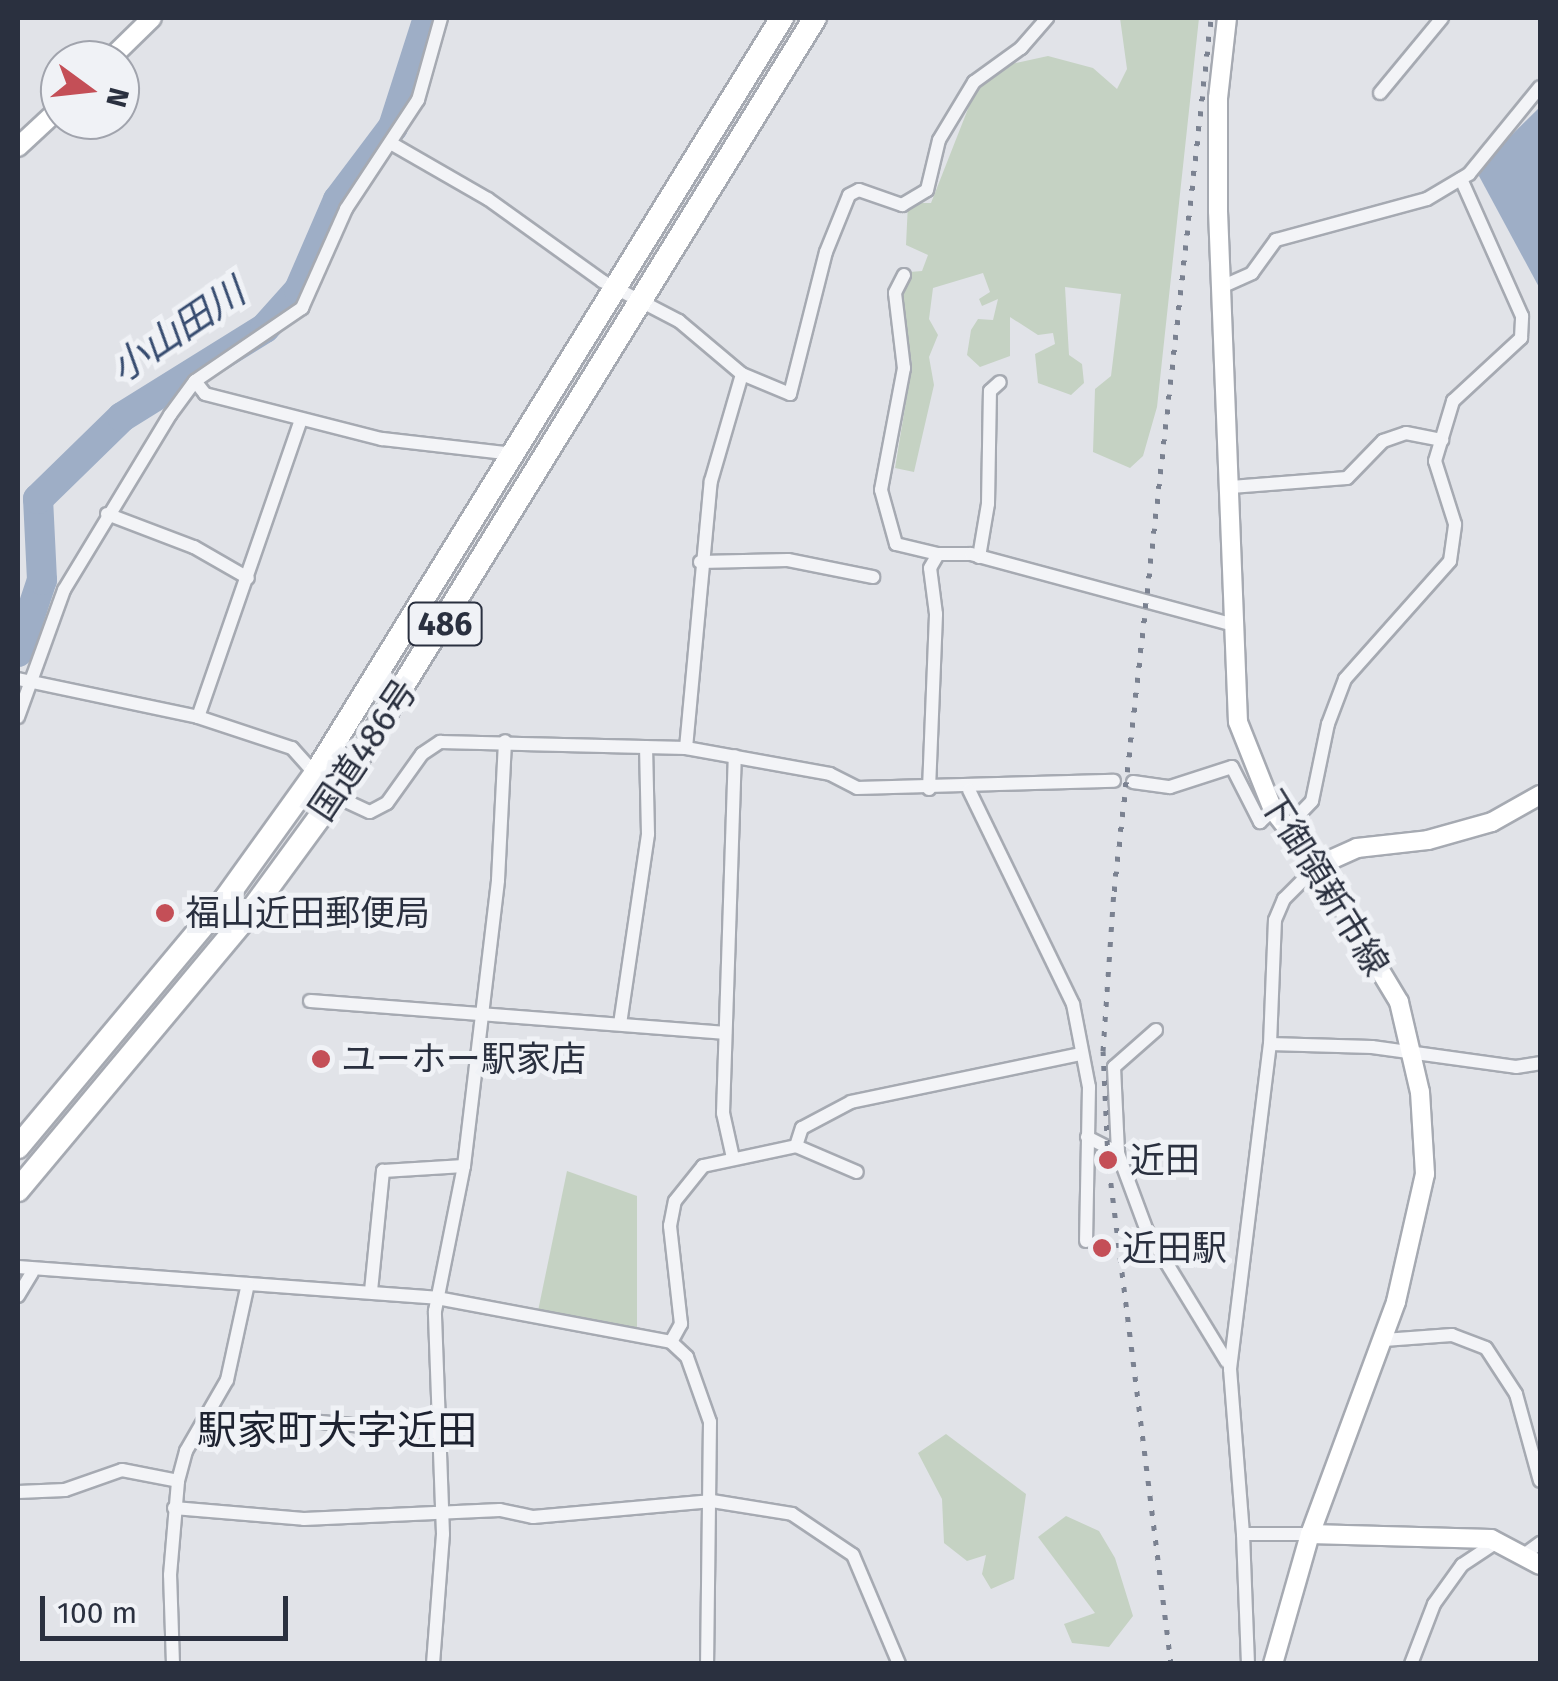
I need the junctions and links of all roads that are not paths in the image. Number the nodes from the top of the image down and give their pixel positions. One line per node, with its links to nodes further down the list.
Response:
1 (152, 18): 8 (main road)
2 (440, 18): 12 (street)
3 (782, 18): 16 (highway, 国道486号 / 486)
4 (814, 18): 18 (highway, 国道486号 / 486)
5 (1048, 18): 19 (street)
6 (1228, 18): 17 (main road, 下御領新市線)
7 (1442, 18): 10 (street)
8 (129, 40)
9 (1540, 87): 14 (street)
10 (1380, 93)
11 (40, 126): 13 (main road)
12 (394, 145): 16 (street); 20 (street)
13 (18, 146)
14 (1461, 179): 17 (street); 23 (street)
15 (904, 275): 27 (street)
16 (616, 288): 18 (street); 24 (highway, 国道486号 / 486)
17 (1220, 288): 25 (main road, 下御領新市線)
18 (643, 297): 19 (street); 46 (highway, 国道486号 / 486)
19 (742, 374): 29 (street)
20 (195, 382): 22 (street); 26 (street)
21 (1000, 382): 28 (street)
22 (302, 419): 24 (street); 31 (street)
23 (1442, 440): 25 (street); 48 (street)
24 (514, 454): 40 (highway, 国道486号 / 486)
25 (1231, 487): 32 (main road, 下御領新市線)
26 (107, 514): 31 (street); 33 (street)
27 (938, 554): 28 (street); 43 (street)
28 (979, 557): 32 (street)
29 (700, 562): 30 (street); 38 (street)
30 (873, 577)
31 (248, 578): 35 (street)
32 (1230, 624): 47 (main road, 下御領新市線)
33 (23, 680): 34 (street); 35 (street)
34 (18, 717)
35 (198, 717): 40 (street)
36 (505, 742): 37 (street); 46 (street); 51 (street)
37 (646, 746): 38 (street); 52 (street)
38 (686, 748): 39 (street)
39 (734, 756): 43 (street); 54 (street)
40 (315, 774): 46 (street); 61 (highway, 国道486号 / 486)
41 (1114, 781): 44 (street)
42 (1133, 782): 47 (street)
43 (929, 789): 44 (street)
44 (969, 790): 57 (street)
45 (1540, 794): 49 (main road)
46 (335, 796): 66 (highway, 国道486号 / 486)
47 (1273, 810): 48 (main road, 下御領新市線)
48 (1286, 827): 49 (main road, 下御領新市線)
49 (1317, 866): 55 (street); 56 (main road, 下御領新市線)
50 (310, 1001): 51 (street)
51 (482, 1018): 52 (street); 64 (street)
52 (620, 1024): 54 (street)
53 (1156, 1030): 62 (street)
54 (724, 1032): 63 (street)
55 (1270, 1044): 56 (street); 76 (street)
56 (1411, 1053): 58 (street); 74 (main road, 下御領新市線)
57 (1080, 1054): 59 (street); 60 (street)
58 (1540, 1063)
59 (1087, 1136): 62 (street); 67 (street)
60 (796, 1146): 63 (street); 65 (street)
61 (18, 1148)
62 (1118, 1153): 76 (street)
63 (734, 1158): 75 (street)
64 (464, 1166): 71 (street); 73 (street)
65 (858, 1172)
66 (18, 1190)
67 (1086, 1241)
68 (18, 1267): 69 (street)
69 (32, 1272): 70 (street); 72 (street)
70 (248, 1284): 71 (street); 80 (street)
71 (371, 1291): 73 (street)
72 (18, 1296)
73 (437, 1298): 75 (street); 78 (street)
74 (1384, 1340): 79 (street); 87 (main road, 下御領新市線)
75 (671, 1342): 83 (street)
76 (1230, 1369): 86 (street)
77 (301, 1420): 78 (street)
78 (437, 1433): 85 (street)
79 (1536, 1437): 81 (street)
80 (178, 1481): 82 (street); 84 (street)
81 (1540, 1481)
82 (18, 1492)
83 (712, 1500): 85 (street); 92 (street); 93 (street)
84 (174, 1508): 85 (street); 90 (street)
85 (440, 1515): 91 (street)
86 (1243, 1534): 87 (street); 94 (street)
87 (1310, 1534): 88 (main road); 95 (main road, 下御領新市線)
88 (1498, 1542): 89 (main road); 96 (street)
89 (1535, 1554)
90 (173, 1664)
91 (434, 1664)
92 (706, 1664)
93 (899, 1664)
94 (1248, 1664)
95 (1273, 1664)
96 (1411, 1664)

